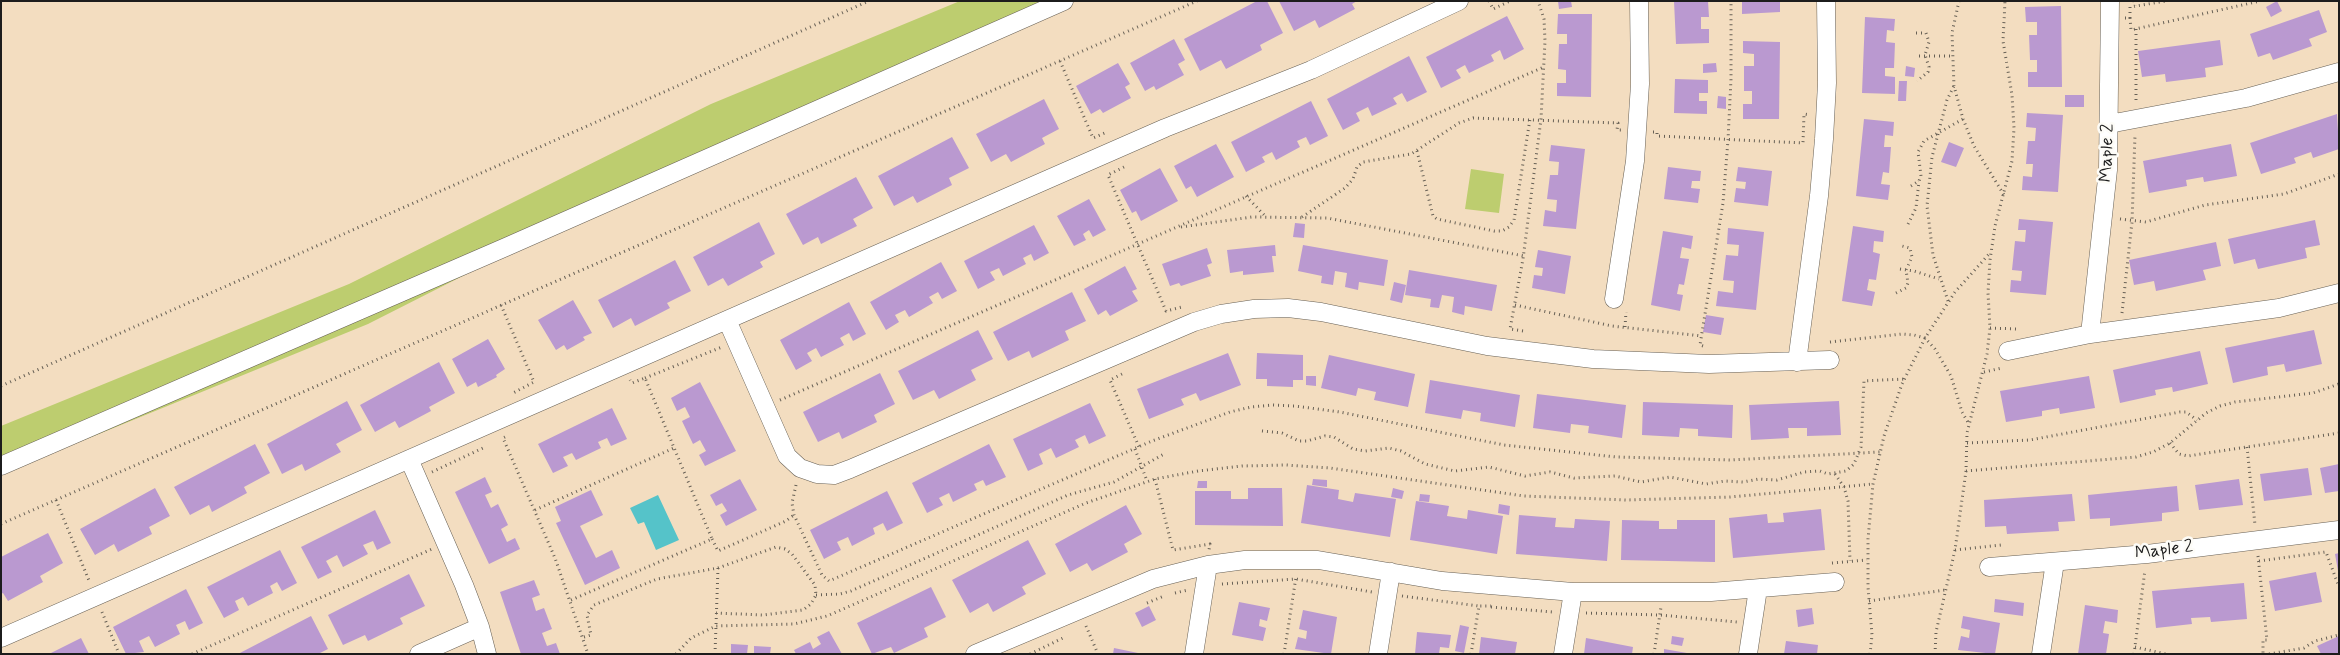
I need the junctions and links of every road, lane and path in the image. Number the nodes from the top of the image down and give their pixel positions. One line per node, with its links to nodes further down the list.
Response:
1 (869, 1): 85 (path)
2 (1064, 1): 105 (street)
3 (1197, 1): 25 (path)
4 (1459, 1): 40 (street)
5 (1489, 1): 6 (path)
6 (1510, 1)
7 (1538, 1): 26 (path)
8 (1639, 1): 36 (street)
9 (1730, 1): 39 (path)
10 (1826, 1): 30 (street)
11 (1959, 1): 24 (path)
12 (2005, 1): 48 (path)
13 (2110, 1): 19 (street, Maple 2)
14 (2134, 1): 17 (path)
15 (2166, 1): 17 (path)
16 (2260, 1): 20 (path)
17 (2134, 6): 18 (path)
18 (2130, 18): 19 (path); 20 (path)
19 (2110, 19): 35 (street, Maple 2)
20 (2136, 29): 34 (path)
21 (1916, 33): 22 (path)
22 (1925, 55): 23 (path); 24 (path); 28 (path)
23 (1919, 56)
24 (1952, 56): 29 (path)
25 (1060, 61): 37 (path); 66 (path)
26 (1544, 67): 32 (path); 47 (path)
27 (2339, 72): 34 (street)
28 (1917, 81)
29 (1954, 86): 33 (path); 38 (path)
30 (1826, 116): 39 (path); 78 (street)
31 (1530, 119): 32 (path); 41 (path); 41 (path)
32 (1542, 119): 36 (path); 58 (path)
33 (1963, 119): 38 (path); 48 (path)
34 (2135, 119): 35 (street); 52 (path)
35 (2109, 124): 49 (street, Maple 2)
36 (1638, 131): 39 (path); 64 (street)
37 (1109, 132)
38 (1939, 132): 43 (path); 44 (path)
39 (1728, 140): 73 (path)
40 (1124, 146): 55 (path); 68 (street)
41 (1417, 151): 51 (path)
42 (2339, 174): 52 (path)
43 (1921, 176): 44 (path); 45 (path)
44 (1929, 176): 61 (path)
45 (1919, 180): 46 (path); 53 (path)
46 (1911, 186)
47 (1246, 196): 50 (path); 54 (path)
48 (2004, 196): 57 (path)
49 (2104, 216): 52 (path); 72 (street, Maple 2)
50 (1266, 217): 51 (path); 54 (path)
51 (1302, 217): 58 (path)
52 (2132, 222): 69 (path)
53 (1908, 224)
54 (1177, 228): 55 (path)
55 (1137, 243): 70 (path); 86 (path)
56 (1902, 246): 60 (path)
57 (1991, 253): 65 (path); 89 (path)
58 (1524, 256): 67 (path)
59 (1900, 269): 60 (path)
60 (1906, 270): 61 (path); 62 (path)
61 (1939, 279): 65 (path)
62 (1896, 293)
63 (2339, 293): 72 (street)
64 (1614, 299)
65 (1948, 302): 74 (path)
66 (501, 305): 87 (path); 115 (path)
67 (1515, 306): 71 (path); 73 (path)
68 (727, 320): 75 (street); 80 (street)
69 (2121, 320)
70 (1194, 322): 79 (street); 107 (street)
71 (1526, 332)
72 (2090, 334): 76 (street)
73 (1702, 336): 79 (path)
74 (1925, 338): 77 (path); 83 (path); 89 (path)
75 (736, 341): 82 (path); 86 (street)
76 (2008, 352)
77 (1830, 360): 78 (street)
78 (1797, 362): 79 (street)
79 (1709, 364)
80 (624, 365): 82 (path); 87 (street)
81 (1126, 372): 98 (path)
82 (646, 378): 99 (path)
83 (1905, 379): 101 (path); 102 (path)
84 (2339, 384): 88 (path)
85 (1, 386)
86 (764, 407): 107 (street)
87 (513, 414): 104 (street)
88 (2197, 420): 95 (path); 96 (path)
89 (1969, 424): 95 (path)
90 (1262, 430): 109 (path)
91 (2339, 433): 96 (path)
92 (512, 434): 93 (path)
93 (503, 438): 94 (path); 116 (path)
94 (494, 442)
95 (1967, 443): 108 (path)
96 (2170, 443): 108 (path)
97 (486, 446): 110 (path)
98 (1139, 447): 100 (path); 102 (path)
99 (674, 448): 116 (path); 120 (path)
100 (1135, 449): 106 (path); 117 (path)
101 (1880, 452): 102 (path); 113 (path)
102 (1859, 453): 109 (path)
103 (1164, 454): 106 (path)
104 (408, 459): 110 (street); 142 (street)
105 (1, 466)
106 (1141, 466): 112 (path); 141 (path)
107 (800, 468): 117 (path)
108 (1966, 471): 137 (path)
109 (1835, 474): 114 (path)
110 (418, 479): 121 (street)
111 (1155, 479): 112 (path); 114 (path); 127 (path)
112 (1147, 481): 154 (path)
113 (1873, 484): 114 (path); 144 (path)
114 (1844, 487): 124 (path)
115 (56, 500): 118 (path); 142 (path)
116 (534, 510): 143 (path)
117 (794, 515): 120 (path)
118 (1, 524)
119 (2339, 530): 122 (street, Maple 2)
120 (712, 539): 143 (path)
121 (446, 542): 156 (street); 164 (path)
122 (2147, 554): 126 (street, Maple 2); 162 (path)
123 (1299, 559): 127 (street); 130 (street); 131 (path)
124 (1850, 561)
125 (2259, 561): 135 (path)
126 (2055, 562): 128 (street, Maple 2); 182 (street)
127 (1208, 565): 133 (street); 148 (street)
128 (1989, 567)
129 (718, 568): 141 (path); 149 (path); 160 (path)
130 (1391, 572): 134 (street); 140 (street)
131 (1296, 579): 133 (path); 140 (path); 174 (path)
132 (1835, 582): 136 (street)
133 (1204, 587): 145 (path); 173 (street)
134 (1494, 587): 138 (street); 147 (path)
135 (2339, 587)
136 (1758, 589): 139 (street); 153 (street)
137 (1945, 590): 144 (path); 181 (path)
138 (1573, 592): 139 (street); 150 (street)
139 (1663, 593): 151 (path)
140 (1387, 594): 146 (path); 175 (street)
141 (816, 595): 149 (path)
142 (95, 596): 161 (street); 163 (path)
143 (571, 600): 160 (path)
144 (1869, 600): 180 (path)
145 (1139, 606)
146 (1479, 606): 147 (path); 176 (path)
147 (1491, 607): 150 (path)
148 (1078, 610): 155 (path); 170 (street)
149 (716, 613): 154 (path)
150 (1570, 613): 151 (path); 177 (street)
151 (1660, 615): 153 (path); 178 (path)
152 (1095, 623): 155 (path)
153 (1753, 624): 179 (street)
154 (716, 626): 168 (path); 169 (path)
155 (1086, 626): 157 (path); 172 (path)
156 (480, 627): 165 (street); 166 (street)
157 (1078, 630)
158 (1070, 634): 171 (path)
159 (2339, 635): 185 (path)
160 (584, 637): 167 (path)
161 (1, 638)
162 (2135, 647): 183 (path); 184 (path)
163 (119, 654)
164 (192, 654)
165 (419, 654)
166 (487, 654)
167 (588, 654)
168 (676, 654)
169 (715, 654)
170 (975, 654)
171 (1030, 654)
172 (1098, 654)
173 (1194, 654)
174 (1284, 654)
175 (1378, 654)
176 (1471, 654)
177 (1563, 654)
178 (1654, 654)
179 (1748, 654)
180 (1870, 654)
181 (1935, 654)
182 (2041, 654)
183 (2134, 654)
184 (2166, 654)
185 (2269, 654)

